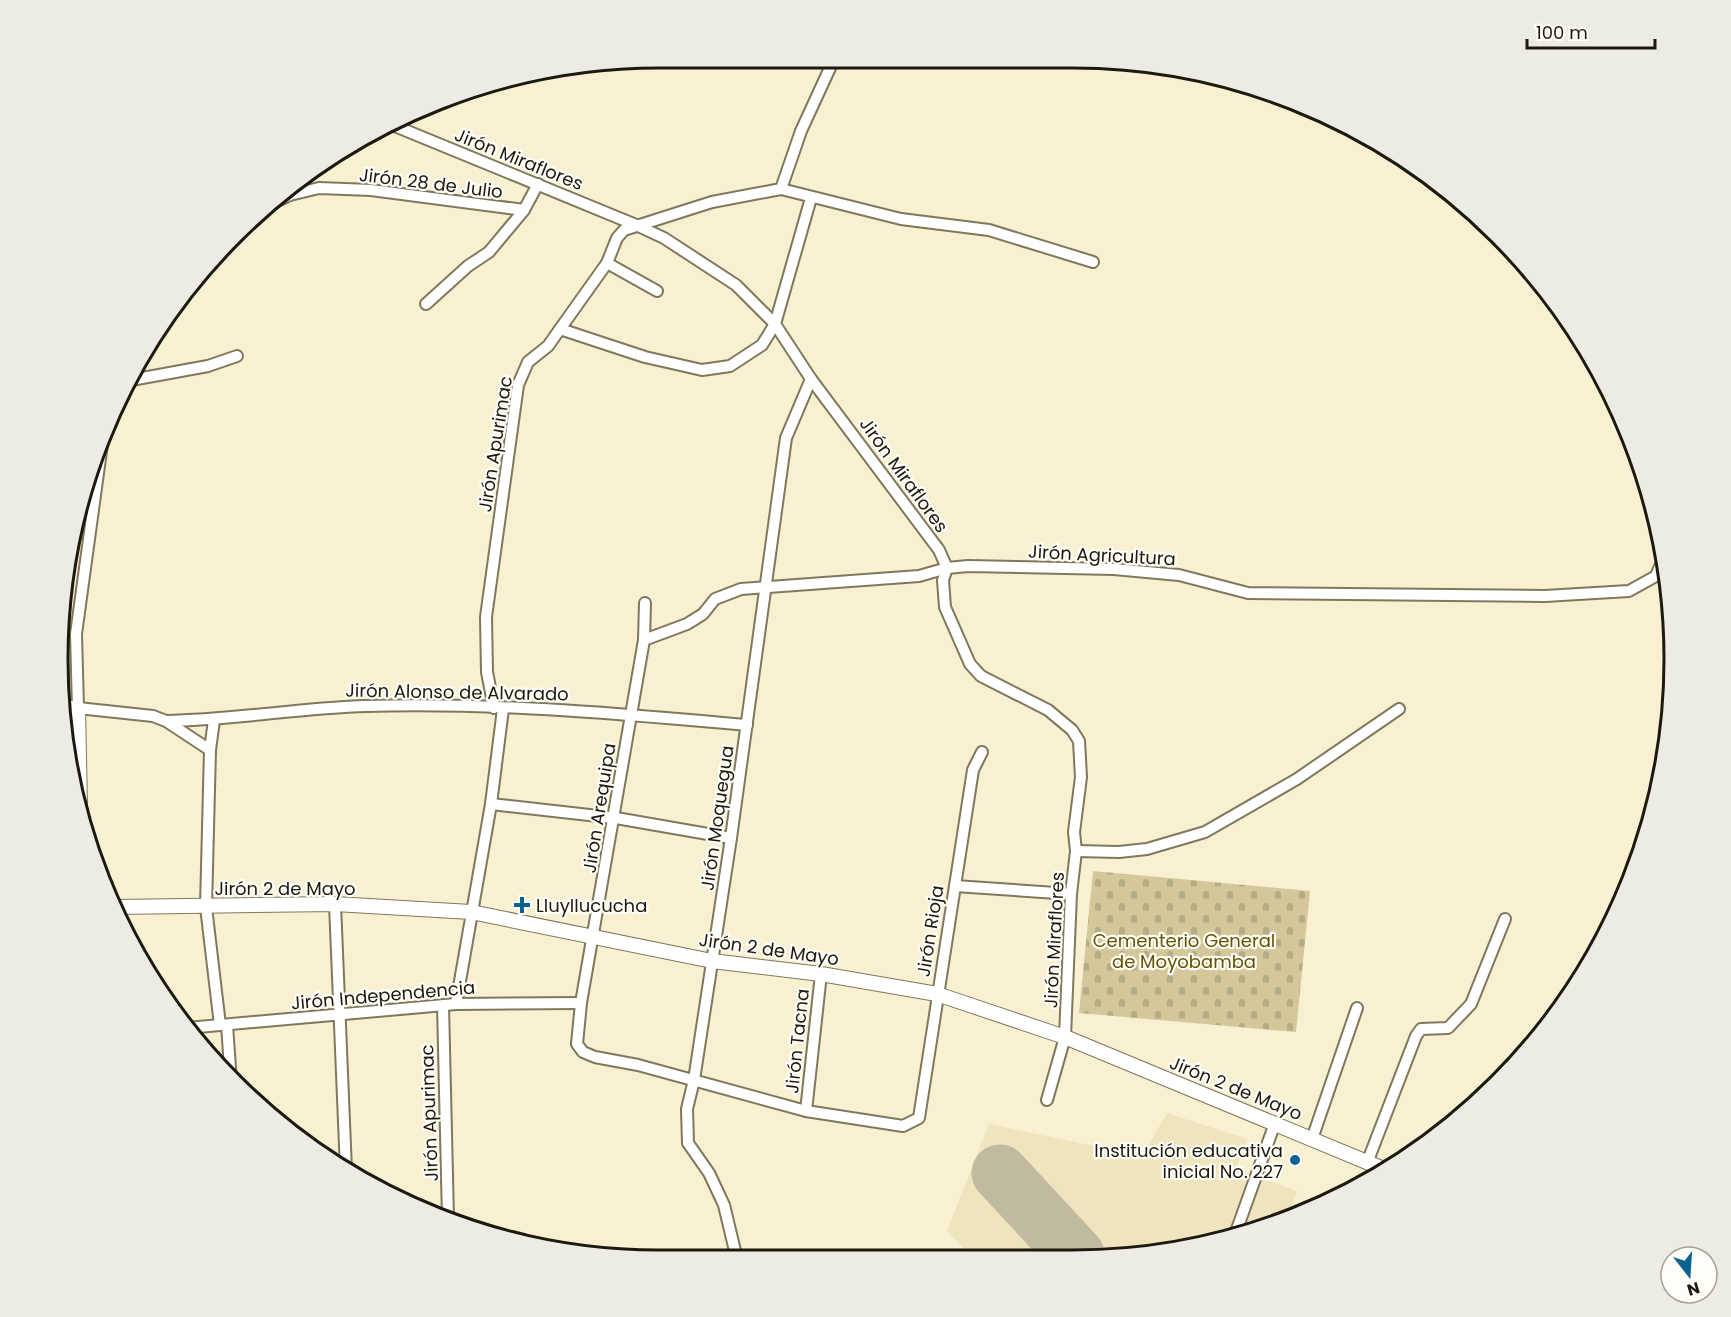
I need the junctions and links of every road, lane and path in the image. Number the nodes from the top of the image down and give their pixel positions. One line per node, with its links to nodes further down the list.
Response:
1 (830, 68): 4 (street)
2 (398, 127): 3 (street, Jirón Miraflores)
3 (538, 184): 7 (street, Jirón 28 de Julio); 8 (street, Jirón Miraflores)
4 (781, 189): 6 (street); 8 (street)
5 (294, 194): 7 (street, Jirón 28 de Julio)
6 (811, 198): 9 (street); 13 (street)
7 (524, 210): 12 (street)
8 (636, 225): 10 (street, Jirón Apurimac); 13 (street, Jirón Miraflores)
9 (1093, 262)
10 (607, 263): 11 (street); 14 (street, Jirón Apurimac)
11 (657, 291)
12 (426, 304)
13 (775, 324): 14 (street); 17 (street, Jirón Miraflores)
14 (560, 329): 26 (street, Jirón Apurimac)
15 (237, 356): 16 (street)
16 (138, 379)
17 (811, 379): 19 (street, Jirón Miraflores); 21 (street, Jirón Moquegua)
18 (94, 485): 25 (street)
19 (947, 568): 20 (street, Jirón Agricultura); 21 (street, Jirón Agricultura); 38 (street, Jirón Miraflores)
20 (1657, 574)
21 (767, 586): 23 (street, Jirón Agricultura); 31 (street, Jirón Moquegua)
22 (645, 603): 23 (street, Jirón Arequipa)
23 (644, 640): 28 (street, Jirón Arequipa)
24 (70, 708): 25 (main road, Jirón Alonso de Alvarado)
25 (78, 708): 30 (street, Jirón Alonso de Alvarado); 34 (main road)
26 (499, 708): 28 (street, Jirón Alonso de Alvarado); 29 (street, Jirón Alonso de Alvarado); 35 (street, Jirón Apurimac)
27 (1399, 709): 38 (street)
28 (630, 714): 31 (street, Jirón Alonso de Alvarado); 36 (street, Jirón Arequipa)
29 (214, 720): 30 (street, Jirón Alonso de Alvarado); 32 (street)
30 (166, 721): 32 (street, Jirón Alonso de Alvarado)
31 (747, 725): 37 (street, Jirón Moquegua)
32 (210, 750): 43 (street)
33 (982, 752): 39 (street, Jirón Rioja)
34 (79, 776)
35 (491, 804): 36 (street); 44 (street, Jirón Apurimac)
36 (615, 818): 37 (street); 46 (street, Jirón Arequipa)
37 (731, 838): 47 (street, Jirón Moquegua)
38 (1076, 851): 40 (street, Jirón Miraflores)
39 (955, 886): 40 (street); 49 (street, Jirón Rioja)
40 (1071, 894): 57 (street, Jirón Miraflores)
41 (335, 904): 43 (main road, Jirón 2 de Mayo); 44 (main road, Jirón 2 de Mayo); 54 (street)
42 (122, 907): 43 (main road, Jirón 2 de Mayo)
43 (206, 907): 55 (street)
44 (471, 912): 46 (main road, Jirón 2 de Mayo); 51 (street, Jirón Apurimac)
45 (1505, 919): 65 (street)
46 (595, 937): 47 (main road, Jirón 2 de Mayo); 50 (street, Jirón Arequipa)
47 (712, 961): 48 (main road, Jirón 2 de Mayo); 59 (street, Jirón Moquegua)
48 (821, 974): 49 (main road, Jirón 2 de Mayo); 61 (street, Jirón Tacna)
49 (937, 994): 57 (main road, Jirón 2 de Mayo); 61 (street, Jirón Rioja)
50 (581, 1003): 51 (street, Jirón Independencia); 59 (street, Jirón Arequipa)
51 (456, 1004): 52 (street, Jirón Independencia)
52 (443, 1005): 54 (street, Jirón Independencia); 67 (street, Jirón Apurimac)
53 (1357, 1008): 63 (street)
54 (340, 1015): 55 (street, Jirón Independencia); 64 (street)
55 (223, 1025): 56 (street, Jirón Independencia); 58 (street)
56 (197, 1027)
57 (1065, 1037): 60 (street, Jirón Miraflores); 62 (main road, Jirón 2 de Mayo)
58 (228, 1063)
59 (694, 1080): 61 (street); 69 (street, Jirón Moquegua)
60 (1047, 1100)
61 (806, 1111)
62 (1275, 1123): 63 (main road, Jirón 2 de Mayo); 68 (street)
63 (1312, 1139): 65 (main road, Jirón 2 de Mayo)
64 (346, 1159)
65 (1367, 1163): 66 (main road, Jirón 2 de Mayo)
66 (1375, 1166)
67 (448, 1211)
68 (1239, 1225)
69 (735, 1250)

